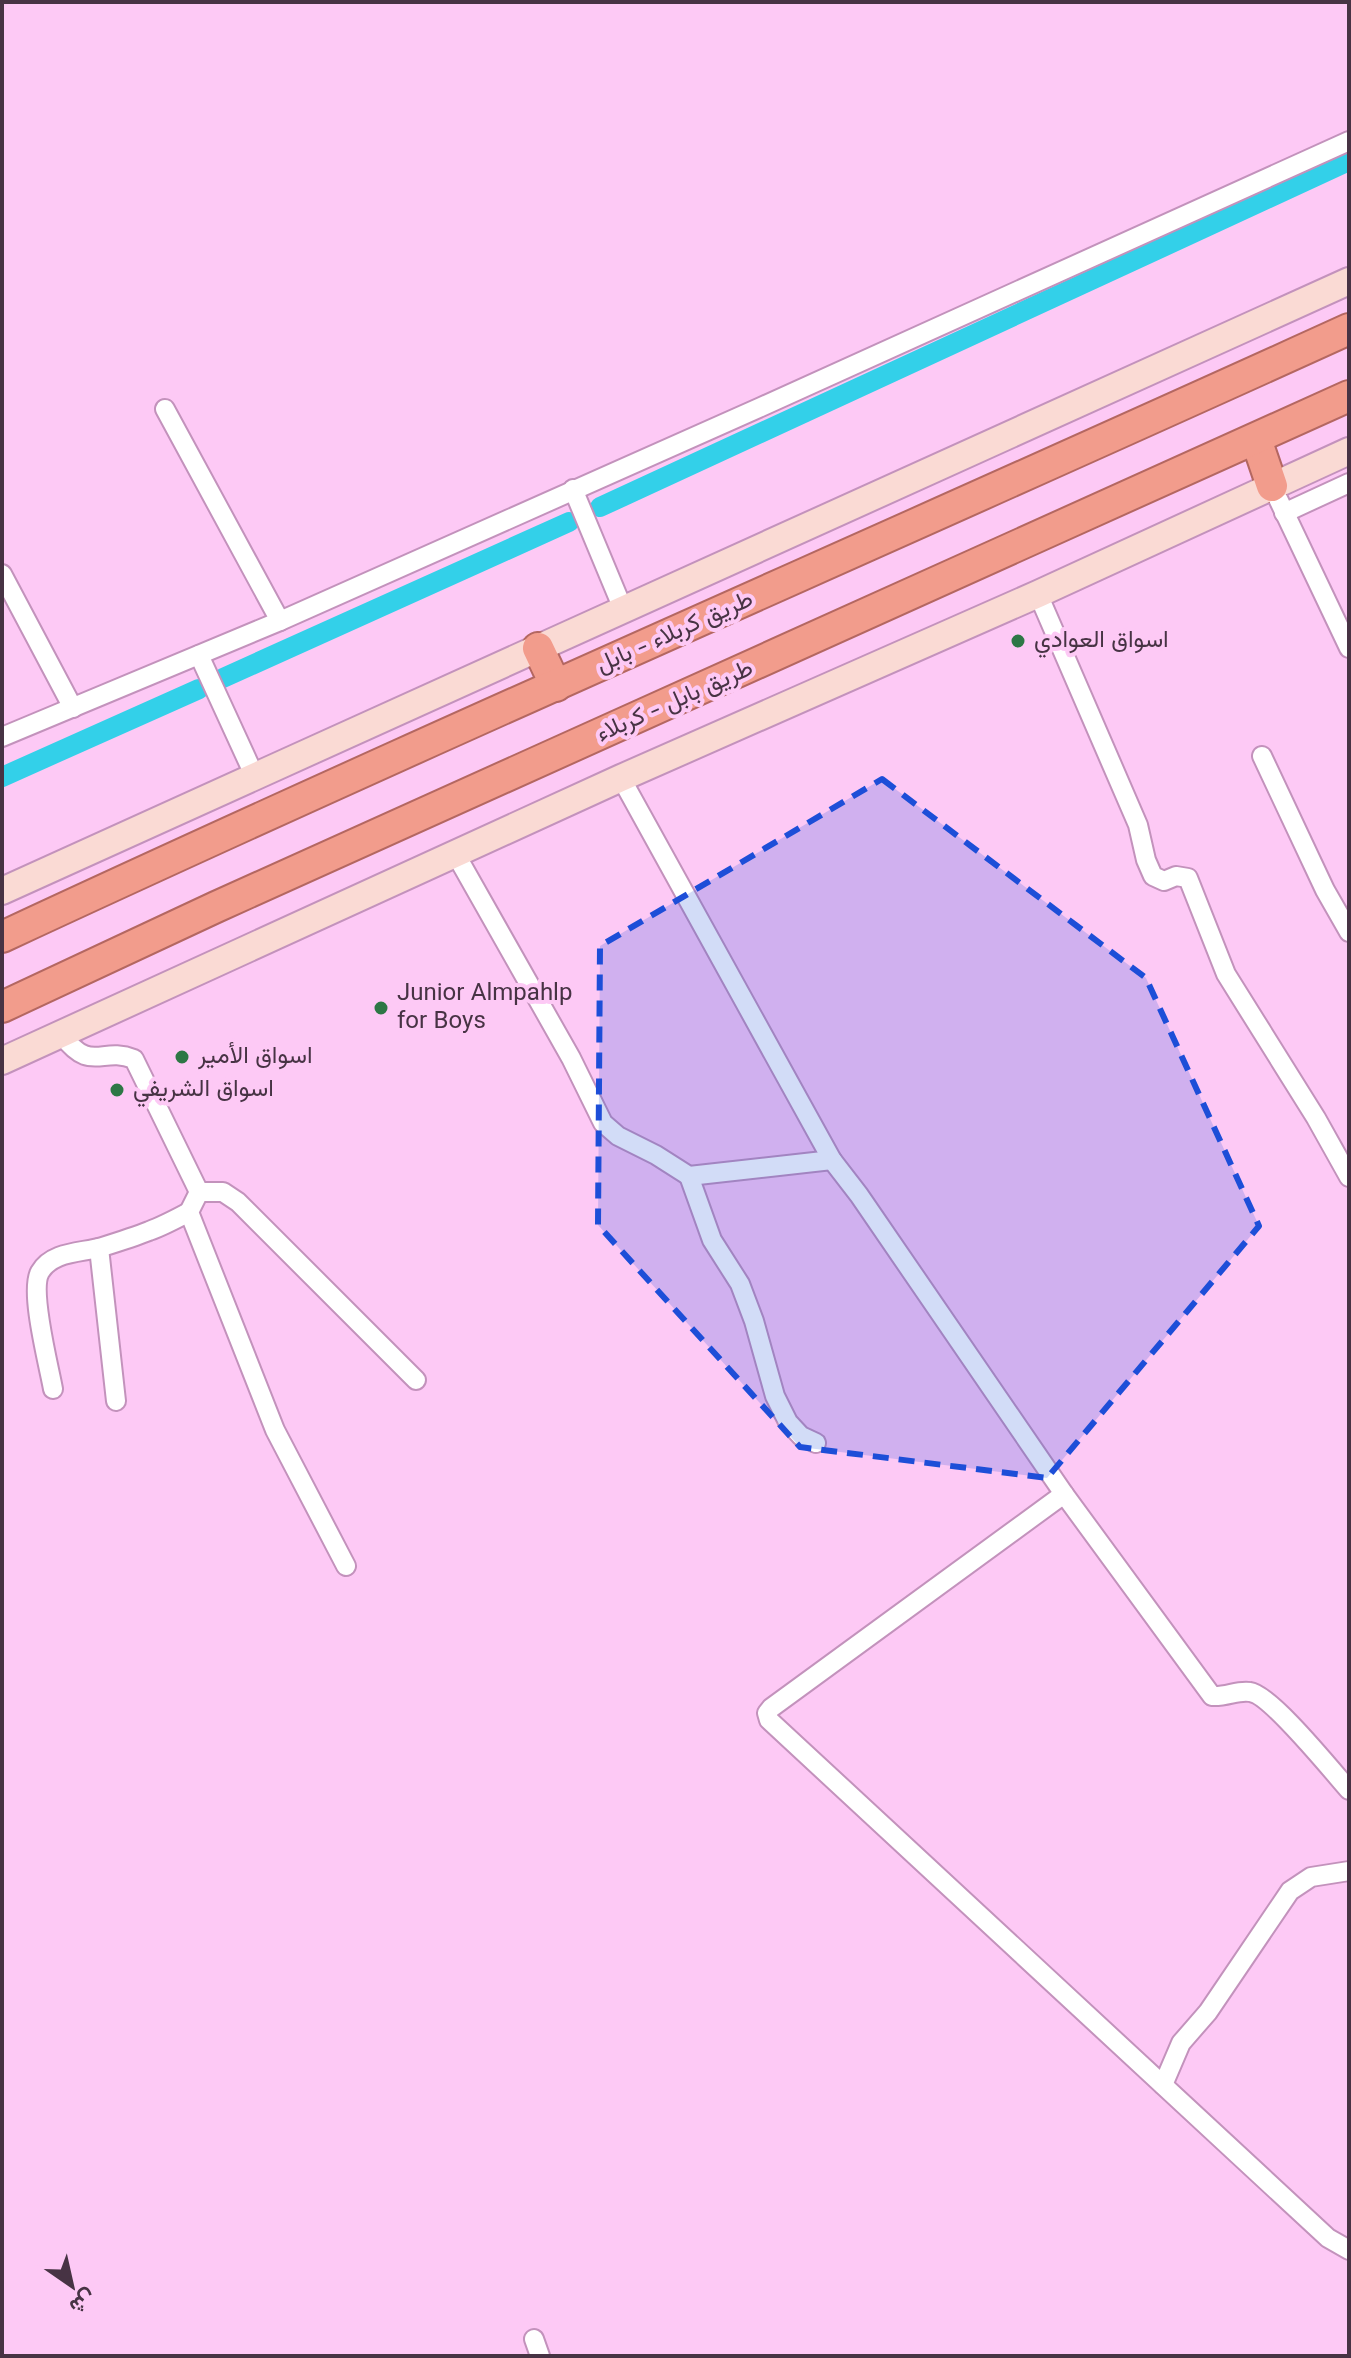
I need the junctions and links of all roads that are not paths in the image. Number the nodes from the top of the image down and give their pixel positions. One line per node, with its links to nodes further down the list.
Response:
1 (1349, 141): 9 (street)
2 (1349, 281): 13 (main road)
3 (1349, 329): 18 (highway, طريق كربلاء - بابل)
4 (1349, 396): 6 (highway, طريق بابل - كربلاء)
5 (165, 409): 14 (street)
6 (1256, 439): 10 (highway); 28 (highway, طريق بابل - كربلاء)
7 (1349, 451): 10 (main road)
8 (1349, 483): 10 (street)
9 (573, 489): 13 (street); 14 (street)
10 (1278, 500): 12 (main road); 16 (street)
11 (2, 574): 19 (street)
12 (1038, 594): 23 (main road); 33 (street)
13 (623, 609): 15 (main road)
14 (280, 621): 17 (street)
15 (538, 648): 18 (highway); 22 (main road)
16 (1349, 648)
17 (199, 655): 19 (street); 22 (street)
18 (556, 686): 27 (highway, طريق كربلاء - بابل)
19 (73, 708): 20 (street)
20 (2, 737)
21 (1262, 756): 26 (street)
22 (255, 777): 25 (main road)
23 (621, 778): 24 (main road); 31 (street)
24 (455, 853): 29 (main road); 32 (street)
25 (2, 891)
26 (1349, 932)
27 (2, 937)
28 (2, 1007)
29 (62, 1035): 30 (main road); 34 (street)
30 (2, 1061)
31 (832, 1160): 32 (street); 41 (street)
32 (689, 1176): 40 (street)
33 (1349, 1177)
34 (199, 1192): 35 (street); 37 (street)
35 (189, 1212): 36 (street); 42 (street)
36 (99, 1248): 38 (street); 39 (street)
37 (416, 1380)
38 (53, 1389)
39 (116, 1401)
40 (816, 1443)
41 (1064, 1494): 43 (street); 45 (street)
42 (346, 1566)
43 (1349, 1790)
44 (1349, 1871): 45 (street)
45 (1163, 2085): 46 (street)
46 (1349, 2250)

